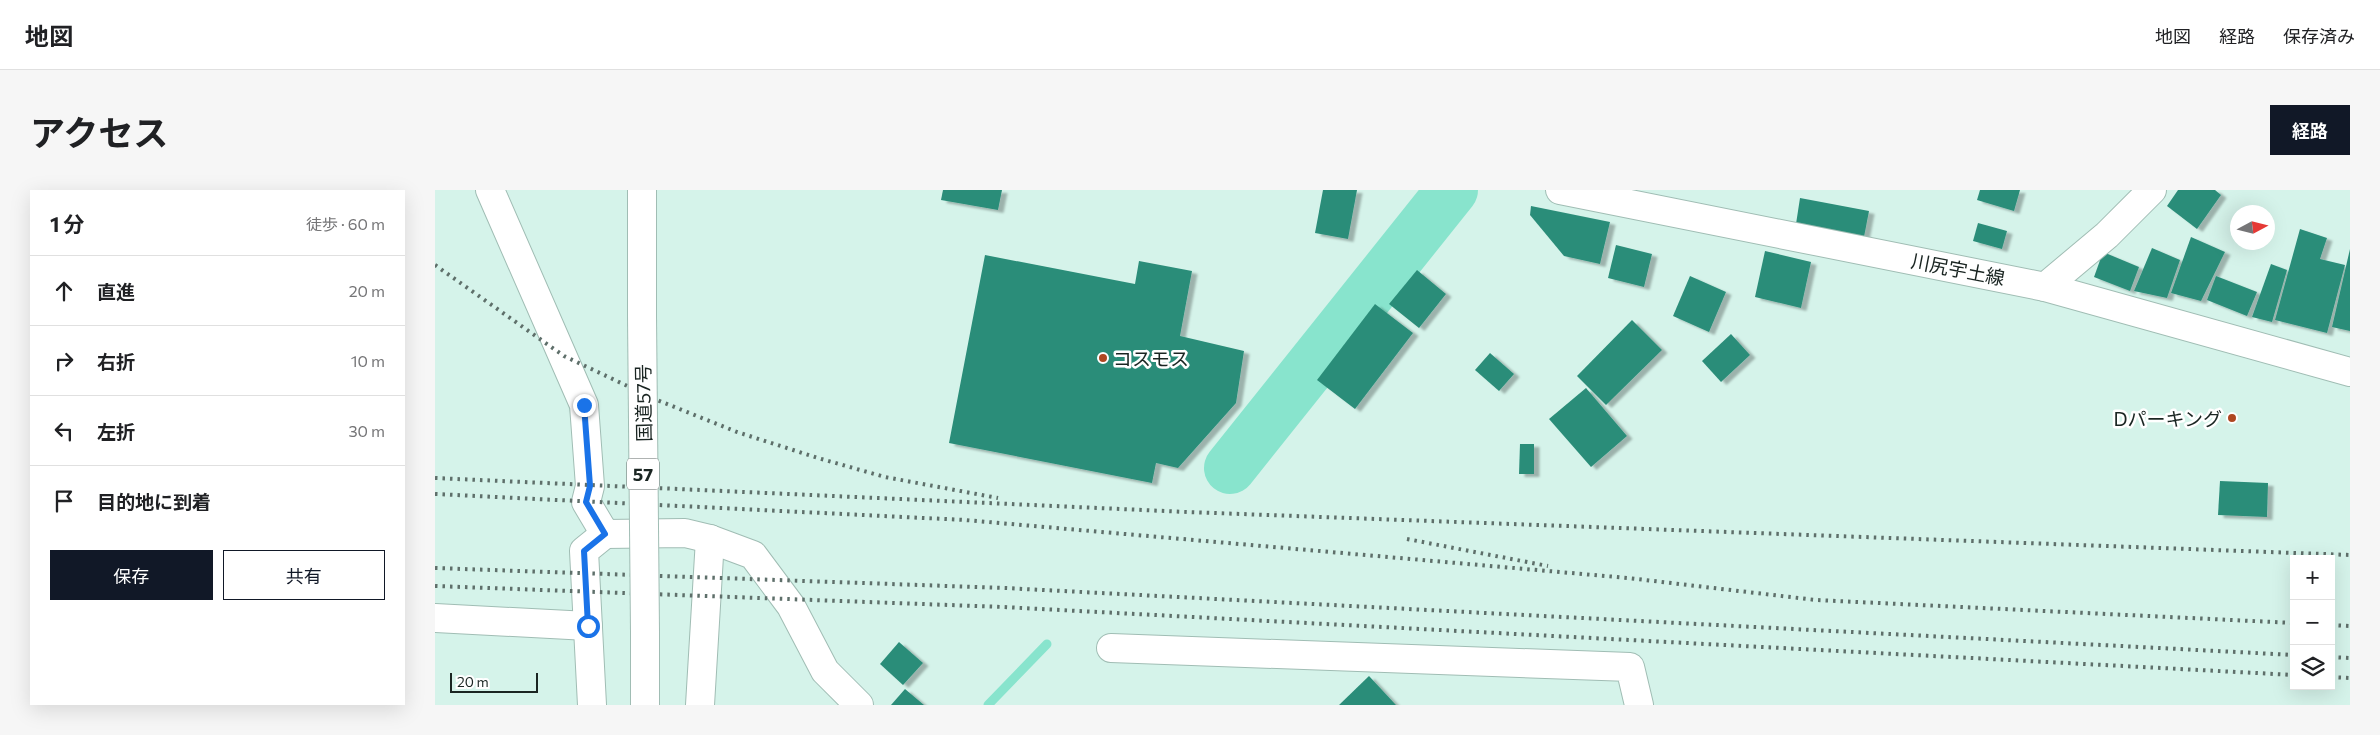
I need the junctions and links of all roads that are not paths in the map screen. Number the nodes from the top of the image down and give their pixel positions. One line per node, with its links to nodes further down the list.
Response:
1 (490, 190): 7 (main road)
2 (642, 190): 13 (main road, 国道57号 / 57, bridge)
3 (1560, 190): 5 (main road, 川尻宇土線)
4 (2152, 190): 5 (main road)
5 (2045, 287): 6 (main road, 川尻宇土線)
6 (2350, 372)
7 (605, 534): 8 (main road); 10 (main road)
8 (710, 539): 14 (main road); 15 (main road)
9 (435, 618): 10 (main road)
10 (588, 626): 12 (main road)
11 (1111, 648): 16 (main road)
12 (592, 705)
13 (645, 705)
14 (700, 705)
15 (859, 705)
16 (1639, 705)

